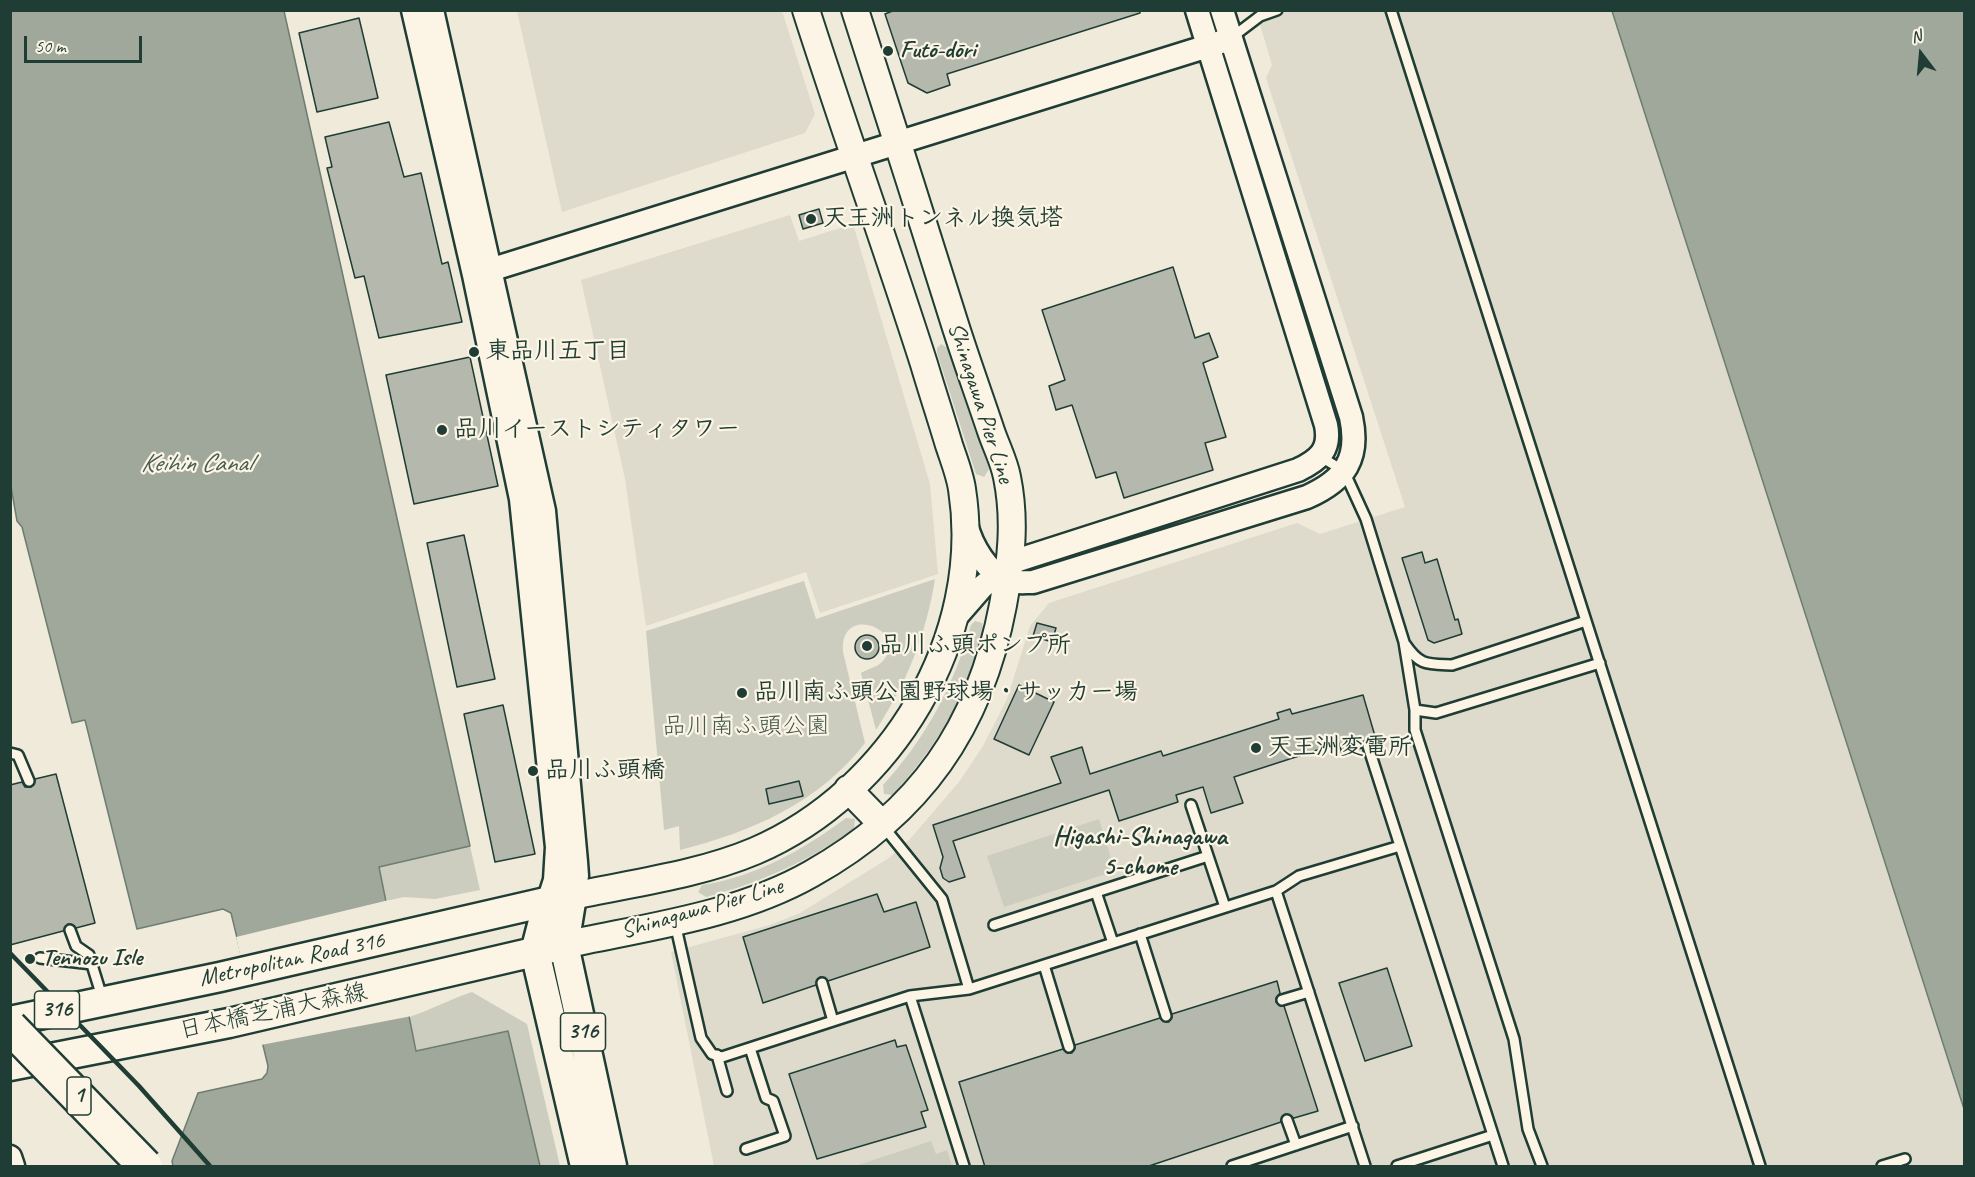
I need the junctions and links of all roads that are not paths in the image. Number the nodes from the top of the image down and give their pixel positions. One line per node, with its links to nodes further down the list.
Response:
1 (413, 10): 13 (street)
2 (432, 10): 13 (street)
3 (806, 10): 12 (main road, Shinagawa Pier Line)
4 (855, 10): 11 (main road, Shinagawa Pier Line)
5 (1197, 10): 10 (street)
6 (1222, 10): 9 (street)
7 (1277, 10): 9 (lane)
8 (1391, 10): 21 (lane)
9 (1231, 38): 10 (street); 17 (street)
10 (1209, 46): 11 (street); 16 (street)
11 (898, 143): 12 (street); 14 (main road, Shinagawa Pier Line)
12 (856, 156): 13 (street); 15 (main road, Shinagawa Pier Line)
13 (482, 272): 35 (street)
14 (956, 328): 15 (main road); 19 (main road, Shinagawa Pier Line)
15 (916, 340): 18 (main road, Shinagawa Pier Line)
16 (1321, 457): 17 (lane); 19 (street)
17 (1344, 471): 19 (street); 22 (lane)
18 (964, 516): 19 (street); 20 (main road, Shinagawa Pier Line)
19 (1006, 572): 20 (street); 30 (main road, Shinagawa Pier Line)
20 (956, 618): 28 (main road, Shinagawa Pier Line)
21 (1586, 621): 22 (lane); 23 (lane)
22 (1404, 642): 24 (lane)
23 (1600, 663): 24 (lane); 79 (lane)
24 (1415, 710): 78 (lane)
25 (1368, 746): 31 (lane)
26 (10, 753): 27 (lane)
27 (29, 781)
28 (848, 789): 30 (main road); 35 (main road, Shinagawa Pier Line)
29 (1191, 805): 32 (lane)
30 (882, 824): 37 (main road, Shinagawa Pier Line); 48 (lane)
31 (1400, 846): 33 (lane); 63 (lane)
32 (1208, 855): 34 (lane); 36 (lane)
33 (1276, 891): 36 (lane); 49 (lane)
34 (1096, 892): 38 (lane); 41 (lane)
35 (560, 899): 42 (main road, 316); 43 (main road, 316); 51 (main road, Metropolitan Road 316 / 316)
36 (1225, 907): 40 (lane)
37 (675, 921): 42 (main road, Shinagawa Pier Line); 58 (lane)
38 (994, 925)
39 (70, 930): 45 (lane)
40 (1140, 934): 41 (lane); 53 (lane)
41 (1113, 943): 46 (lane)
42 (564, 945): 43 (main road, 316); 72 (main road, 316)
43 (535, 952): 59 (main road, 日本橋芝浦大森線 / 316); 71 (main road, 316)
44 (40, 958): 45 (lane)
45 (92, 964): 51 (lane)
46 (1044, 965): 48 (lane); 56 (lane)
47 (822, 983): 54 (lane)
48 (969, 988): 50 (lane)
49 (1309, 992): 52 (lane); 62 (lane)
50 (910, 996): 54 (lane); 73 (lane)
51 (103, 1000): 55 (main road, Metropolitan Road 316 / 316)
52 (1282, 1000)
53 (1166, 1016)
54 (833, 1021): 57 (lane)
55 (11, 1027): 69 (highway, 1); 70 (highway, 1, bridge)
56 (1070, 1047)
57 (750, 1048): 58 (lane); 65 (lane)
58 (717, 1055): 60 (lane)
59 (10, 1066)
60 (727, 1091)
61 (1287, 1120): 64 (lane)
62 (1353, 1126): 64 (lane); 75 (lane)
63 (1493, 1135): 76 (lane); 77 (lane)
64 (1296, 1145): 74 (lane)
65 (746, 1149)
66 (10, 1158): 68 (street)
67 (1905, 1159): 80 (lane)
68 (13, 1167)
69 (119, 1167)
70 (146, 1167)
71 (585, 1167)
72 (612, 1167)
73 (964, 1167)
74 (1232, 1167)
75 (1365, 1167)
76 (1397, 1167)
77 (1503, 1167)
78 (1542, 1167)
79 (1760, 1167)
80 (1882, 1167)

